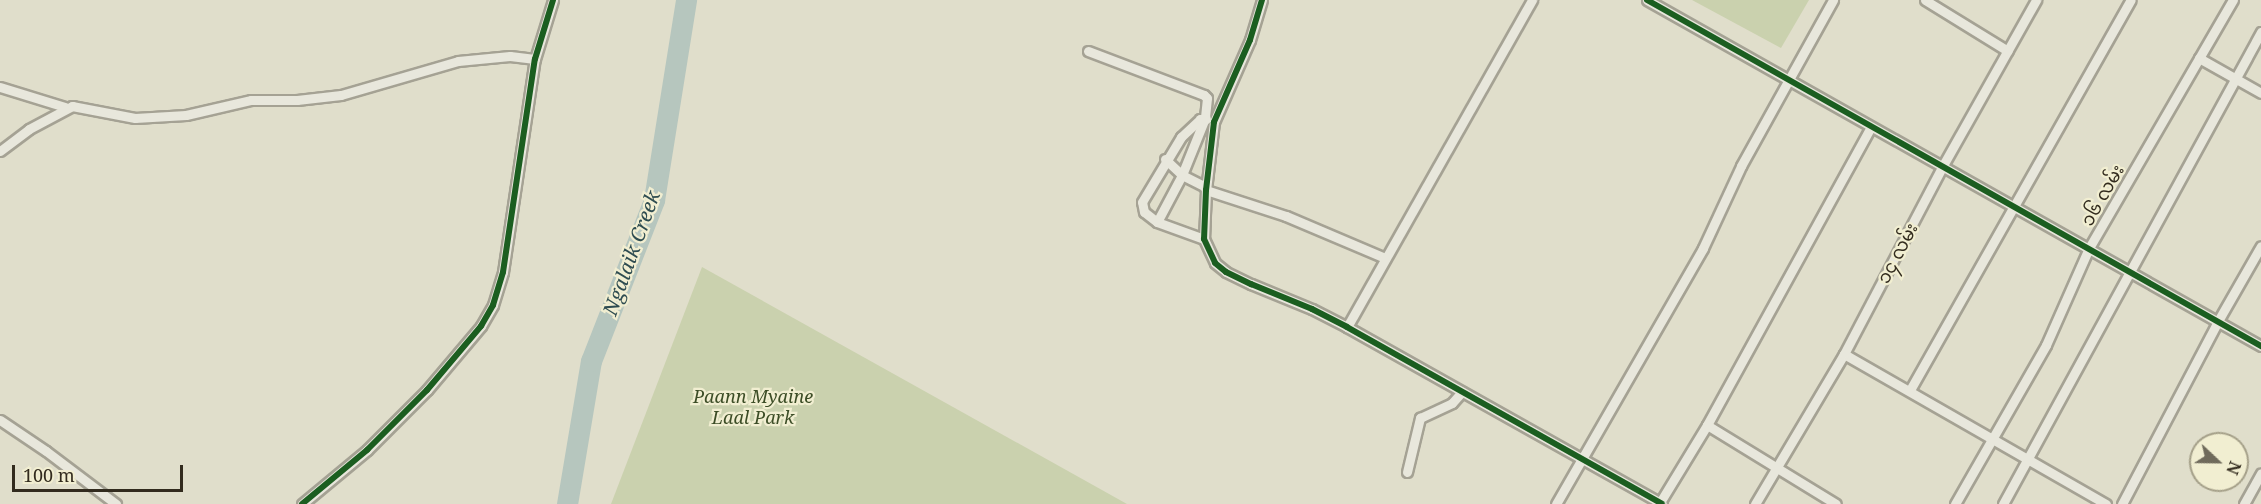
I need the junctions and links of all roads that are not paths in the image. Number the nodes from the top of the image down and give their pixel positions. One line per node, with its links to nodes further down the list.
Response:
1 (554, 0): 15 (street)
2 (1262, 0): 21 (street)
3 (1532, 0): 33 (street)
4 (1647, 0): 17 (street)
5 (1833, 0): 17 (street)
6 (1924, 0): 10 (street)
7 (2036, 0): 13 (street, ၁၄ လမ်း)
8 (2131, 0): 28 (street)
9 (2233, 0): 14 (street, ၁၆ လမ်း)
10 (1942, 4): 13 (street)
11 (2261, 32): 16 (street)
12 (1088, 51): 21 (street)
13 (2008, 51): 25 (street, ၁၄ လမ်း)
14 (2199, 58): 16 (street); 32 (street, ၁၆ လမ်း)
15 (535, 59): 20 (street); 50 (street)
16 (2236, 78): 19 (street); 34 (street)
17 (1789, 81): 22 (street); 44 (street)
18 (0, 87): 20 (street)
19 (2261, 93)
20 (65, 108): 23 (street)
21 (1209, 120): 24 (street); 26 (street); 27 (street)
22 (1871, 127): 25 (street); 42 (street)
23 (0, 151)
24 (1165, 159): 26 (street); 29 (street)
25 (1942, 167): 28 (street); 38 (street, ၁၄ လမ်း)
26 (1182, 175): 27 (street); 29 (street)
27 (1206, 190): 30 (street); 33 (street)
28 (2014, 206): 32 (street); 39 (street)
29 (1157, 222): 30 (street)
30 (1204, 239): 36 (street)
31 (2261, 246): 35 (street)
32 (2089, 248): 34 (street); 43 (street, ၁၆ လမ်း)
33 (1385, 258): 36 (street)
34 (2129, 270): 35 (street); 45 (street)
35 (2218, 321): 37 (street); 58 (street)
36 (1347, 327): 40 (street)
37 (2261, 346)
38 (1844, 354): 39 (street); 46 (street, ၁၄ လမ်း)
39 (1910, 390): 43 (street)
40 (1462, 392): 44 (street); 47 (street)
41 (0, 420): 49 (street)
42 (1707, 425): 46 (street); 52 (street)
43 (1994, 438): 45 (street); 55 (street, ၁၆ လမ်း)
44 (1583, 459): 51 (street); 52 (street)
45 (2028, 459): 56 (street); 57 (street)
46 (1776, 469): 53 (street, ၁၄ လမ်း); 54 (street)
47 (1407, 472)
48 (2261, 473): 59 (street)
49 (116, 504)
50 (302, 504)
51 (1556, 504)
52 (1660, 504)
53 (1755, 504)
54 (1836, 504)
55 (1955, 504)
56 (2003, 504)
57 (2106, 504)
58 (2122, 504)
59 (2244, 504)

